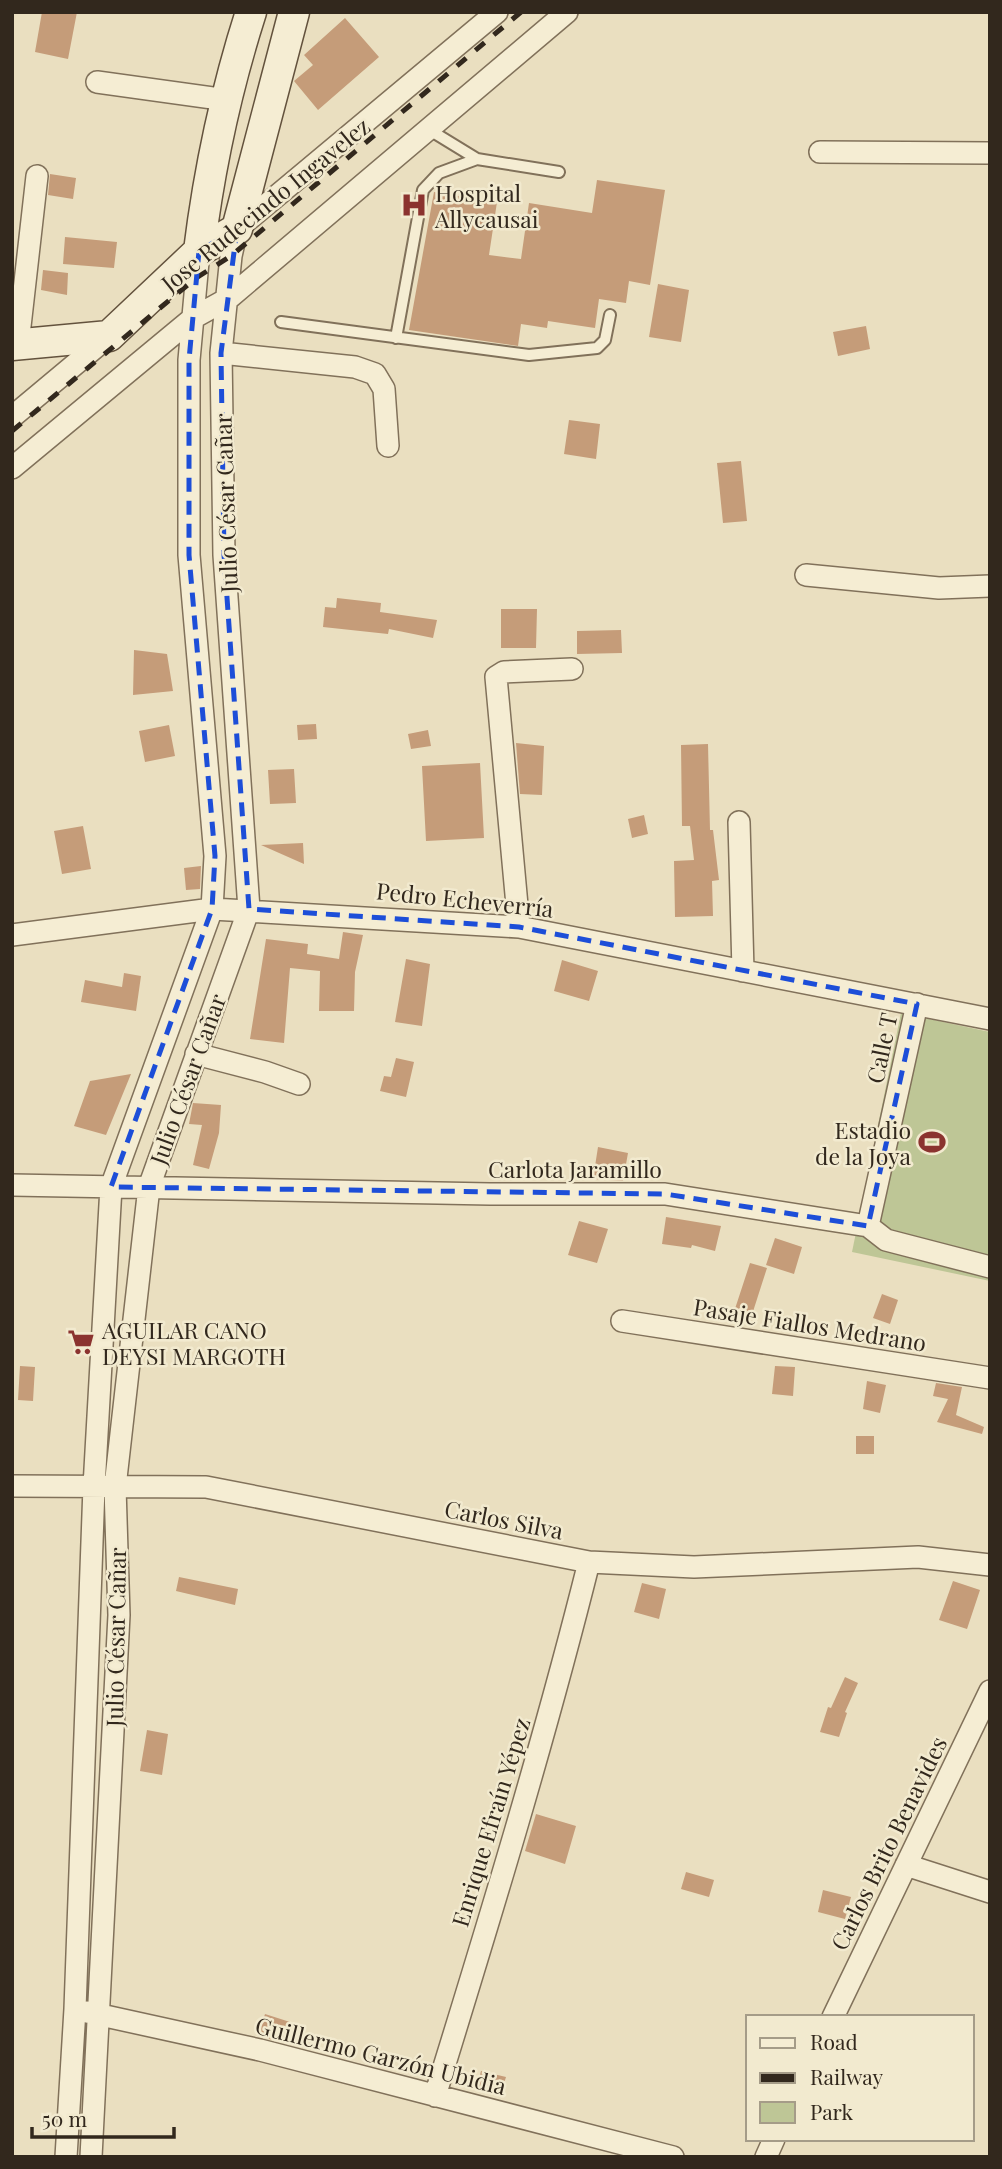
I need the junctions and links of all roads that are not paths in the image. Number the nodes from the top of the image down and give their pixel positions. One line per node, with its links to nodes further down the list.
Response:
1 (251, 12): 6 (street, Julio César Cañar)
2 (294, 12): 13 (street, Julio César Cañar)
3 (498, 12): 13 (street, Jose Rudecindo Ingavelez)
4 (567, 12): 7 (street)
5 (97, 82): 6 (street)
6 (227, 100): 14 (street, Julio César Cañar)
7 (427, 129): 10 (lane); 15 (street)
8 (820, 152): 9 (street)
9 (990, 153)
10 (477, 159): 11 (lane); 20 (lane)
11 (559, 172)
12 (37, 176): 21 (street)
13 (237, 229): 14 (street, Jose Rudecindo Ingavelez); 15 (street, Julio César Cañar)
14 (199, 251): 17 (street, Julio César Cañar); 19 (street, Jose Rudecindo Ingavelez)
15 (229, 298): 17 (street); 22 (street, Julio César Cañar)
16 (610, 314): 20 (lane)
17 (193, 318): 25 (street); 30 (street, Julio César Cañar)
18 (281, 322): 20 (lane)
19 (109, 336): 21 (street); 23 (street)
20 (396, 338)
21 (15, 344)
22 (221, 353): 24 (street); 31 (street, Julio César Cañar)
23 (12, 417)
24 (388, 446)
25 (12, 468)
26 (806, 575): 27 (street)
27 (990, 586)
28 (572, 669): 32 (street)
29 (739, 822): 34 (street)
30 (212, 909): 31 (street, Pedro Echeverría); 33 (street, Pedro Echeverría); 40 (street, Julio César Cañar)
31 (248, 909): 32 (street, Pedro Echeverría); 37 (street, Julio César Cañar)
32 (519, 927): 34 (street, Pedro Echeverría)
33 (12, 935)
34 (743, 971): 35 (street, Pedro Echeverría)
35 (917, 1004): 36 (street, Pedro Echeverría); 42 (street, Calle T)
36 (990, 1019)
37 (196, 1054): 38 (street); 41 (street, Julio César Cañar)
38 (299, 1084)
39 (12, 1185): 40 (street, Carlota Jaramillo)
40 (111, 1187): 41 (street, Carlota Jaramillo); 47 (street, Julio César Cañar)
41 (149, 1187): 42 (street, Carlota Jaramillo); 48 (street, Julio César Cañar)
42 (868, 1226): 43 (street, Carlota Jaramillo)
43 (990, 1267)
44 (622, 1321): 45 (street, Pasaje Fiallos Medrano)
45 (990, 1378)
46 (12, 1486): 47 (street, Carlos Silva)
47 (93, 1487): 48 (street, Carlos Silva); 54 (street, Julio César Cañar)
48 (115, 1487): 49 (street, Carlos Silva); 55 (street, Julio César Cañar)
49 (589, 1562): 50 (street, Carlos Silva); 57 (street, Enrique Efraín Yépez)
50 (990, 1564)
51 (990, 1691): 52 (street, Carlos Brito Benavides)
52 (906, 1865): 53 (street); 56 (street, Carlos Brito Benavides)
53 (990, 1892)
54 (75, 2009): 55 (street, Guillermo Garzón Ubidia); 59 (street, Julio César Cañar)
55 (100, 2014): 57 (street, Guillermo Garzón Ubidia); 60 (street, Julio César Cañar)
56 (834, 2015)
57 (435, 2096): 61 (street, Guillermo Garzón Ubidia)
58 (773, 2141): 62 (street)
59 (66, 2157)
60 (90, 2157)
61 (673, 2157)
62 (766, 2157)

